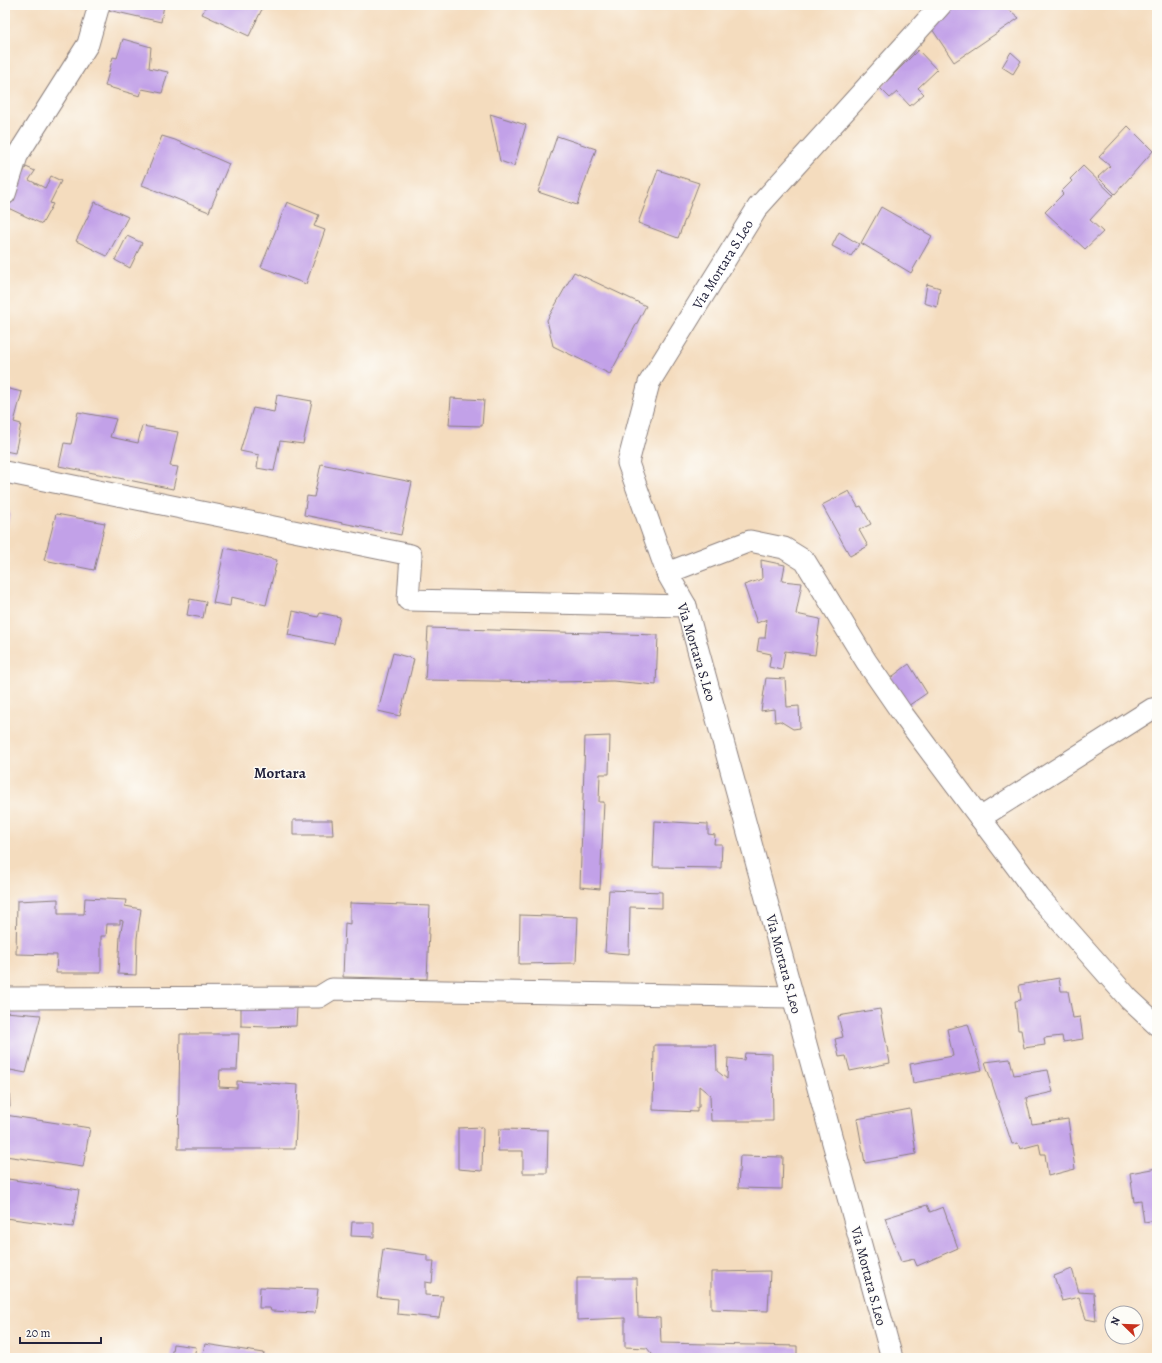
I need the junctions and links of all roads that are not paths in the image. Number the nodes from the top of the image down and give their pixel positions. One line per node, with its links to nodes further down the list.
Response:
1 (99, 5): 3 (street)
2 (941, 5): 5 (street, Via Mortara S.Leo)
3 (5, 194)
4 (5, 472): 6 (street)
5 (667, 573): 6 (street, Via Mortara S.Leo); 8 (street)
6 (686, 606): 9 (street, Via Mortara S.Leo)
7 (1157, 708): 8 (street)
8 (980, 818): 11 (street)
9 (793, 997): 10 (street); 12 (street, Via Mortara S.Leo)
10 (5, 998)
11 (1157, 1025)
12 (892, 1358)

